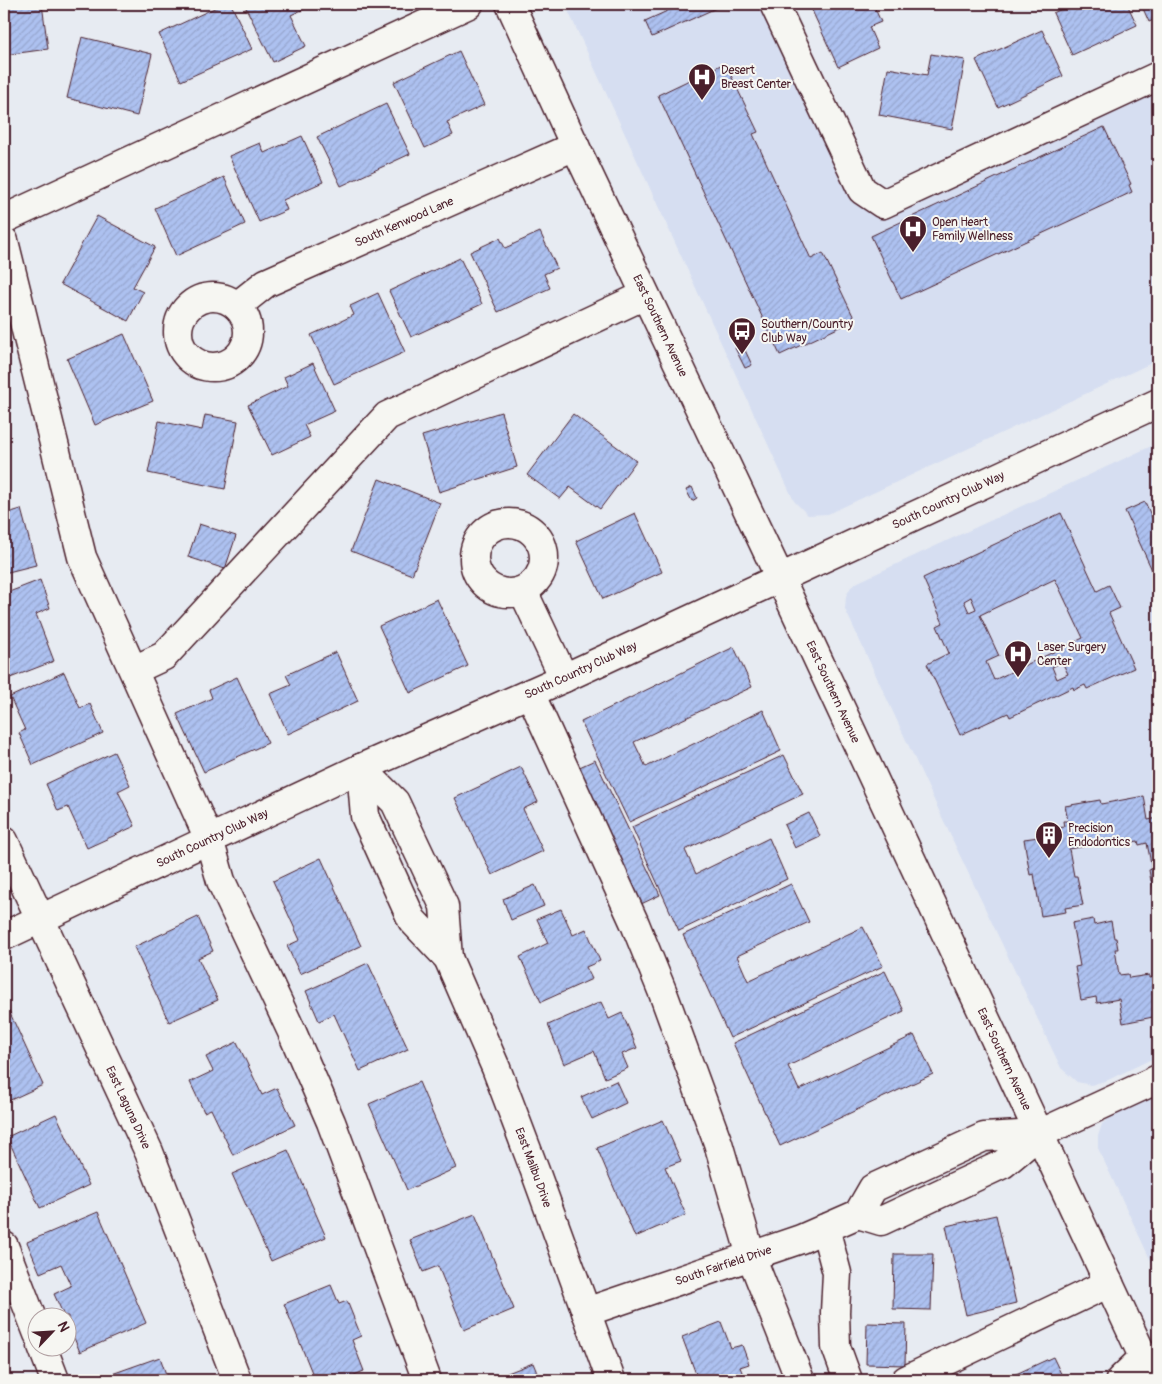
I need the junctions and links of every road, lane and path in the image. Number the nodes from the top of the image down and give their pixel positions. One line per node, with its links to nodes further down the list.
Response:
1 (469, 4): 6 (street)
2 (510, 4): 5 (street, East Southern Avenue)
3 (774, 4): 4 (street)
4 (1158, 76)
5 (575, 146): 8 (street, East Southern Avenue); 9 (street, South Kenwood Lane)
6 (4, 218)
7 (4, 242): 13 (street)
8 (646, 295): 11 (street, East Southern Avenue); 13 (street)
9 (237, 306)
10 (1158, 403): 11 (street, South Country Club Way)
11 (780, 578): 14 (street, South Country Club Way); 22 (street, East Southern Avenue)
12 (524, 591): 14 (street)
13 (134, 670): 17 (street)
14 (564, 678): 15 (street, South Country Club Way)
15 (530, 693): 16 (street, South Country Club Way); 25 (street)
16 (361, 768): 17 (street, South Country Club Way); 28 (street, East Malibu Drive)
17 (209, 840): 19 (street, South Country Club Way); 33 (street)
18 (4, 841): 19 (street, East Laguna Drive)
19 (40, 919): 20 (street, South Country Club Way); 32 (street, East Laguna Drive)
20 (4, 936)
21 (1158, 1079): 22 (street, South Fairfield Drive)
22 (1039, 1134): 23 (street, South Fairfield Drive); 26 (street, East Southern Avenue)
23 (825, 1228): 25 (street, South Fairfield Drive); 36 (street)
24 (4, 1246): 27 (street)
25 (751, 1256): 28 (street, South Fairfield Drive); 35 (street)
26 (1109, 1283): 30 (street, East Southern Avenue); 37 (street)
27 (28, 1308)
28 (586, 1312): 34 (street, East Malibu Drive)
29 (46, 1356): 31 (street)
30 (1149, 1369): 38 (street)
31 (55, 1380)
32 (237, 1380)
33 (427, 1380)
34 (611, 1380)
35 (800, 1380)
36 (848, 1380)
37 (906, 1380)
38 (1120, 1380)

